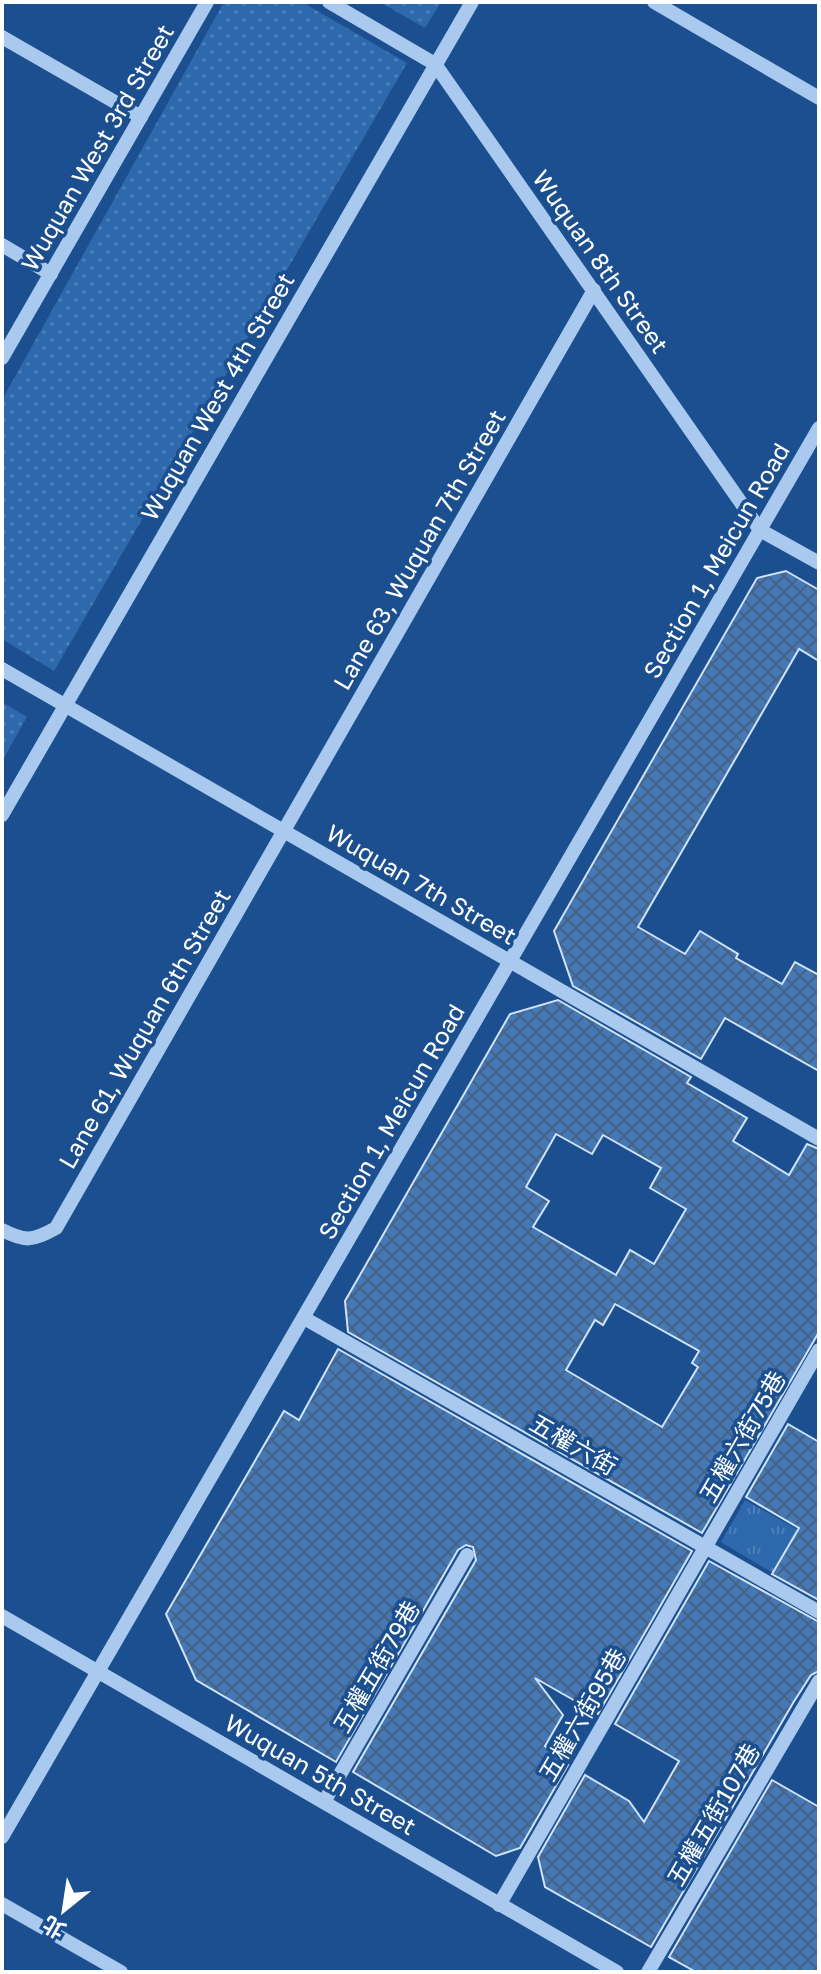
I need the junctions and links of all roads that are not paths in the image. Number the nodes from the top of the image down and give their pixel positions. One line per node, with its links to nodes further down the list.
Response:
1 (207, 2): 8 (street, Wuquan West 3rd Street)
2 (329, 2): 6 (street, Wuquan 8th Street)
3 (472, 2): 6 (street, Wuquan West 4th Street)
4 (654, 2): 7 (street)
5 (2, 37): 8 (street)
6 (435, 64): 11 (street, Wuquan 8th Street); 17 (street, Wuquan West 4th Street)
7 (819, 98)
8 (141, 117): 10 (street, Wuquan West 3rd Street)
9 (2, 245): 10 (street)
10 (51, 274): 12 (street, Wuquan West 3rd Street)
11 (594, 290): 14 (street, Wuquan 8th Street); 19 (street, Lane 63, Wuquan 7th Street)
12 (2, 358)
13 (819, 428): 14 (street, Section 1, Meicun Road)
14 (760, 530): 15 (street, Wuquan 8th Street); 20 (street, Section 1, Meicun Road)
15 (819, 563)
16 (2, 669): 17 (street, Wuquan 7th Street)
17 (65, 705): 18 (street, Wuquan West 4th Street); 19 (street, Wuquan 7th Street)
18 (2, 815)
19 (284, 831): 20 (street, Wuquan 7th Street); 22 (street, Lane 61, Wuquan 6th Street)
20 (509, 962): 21 (street, Wuquan 7th Street); 23 (street, Section 1, Meicun Road)
21 (819, 1139)
22 (2, 1230)
23 (304, 1318): 25 (street, 五權六街); 29 (street, Section 1, Meicun Road)
24 (819, 1350): 25 (street, 五權六街75巷)
25 (706, 1546): 27 (street, 五權六街); 34 (street, 五權六街95巷)
26 (467, 1555): 31 (street, 五權五街79巷)
27 (819, 1612)
28 (2, 1616): 29 (street, Wuquan 5th Street)
29 (99, 1671): 31 (street, Wuquan 5th Street); 32 (street, Section 1, Meicun Road)
30 (819, 1681): 37 (street, 五權五街107巷)
31 (324, 1802): 34 (street, Wuquan 5th Street)
32 (2, 1837)
33 (2, 1904): 35 (street)
34 (499, 1905): 36 (street, Wuquan 5th Street)
35 (121, 1972)
36 (617, 1972)
37 (648, 1972)

